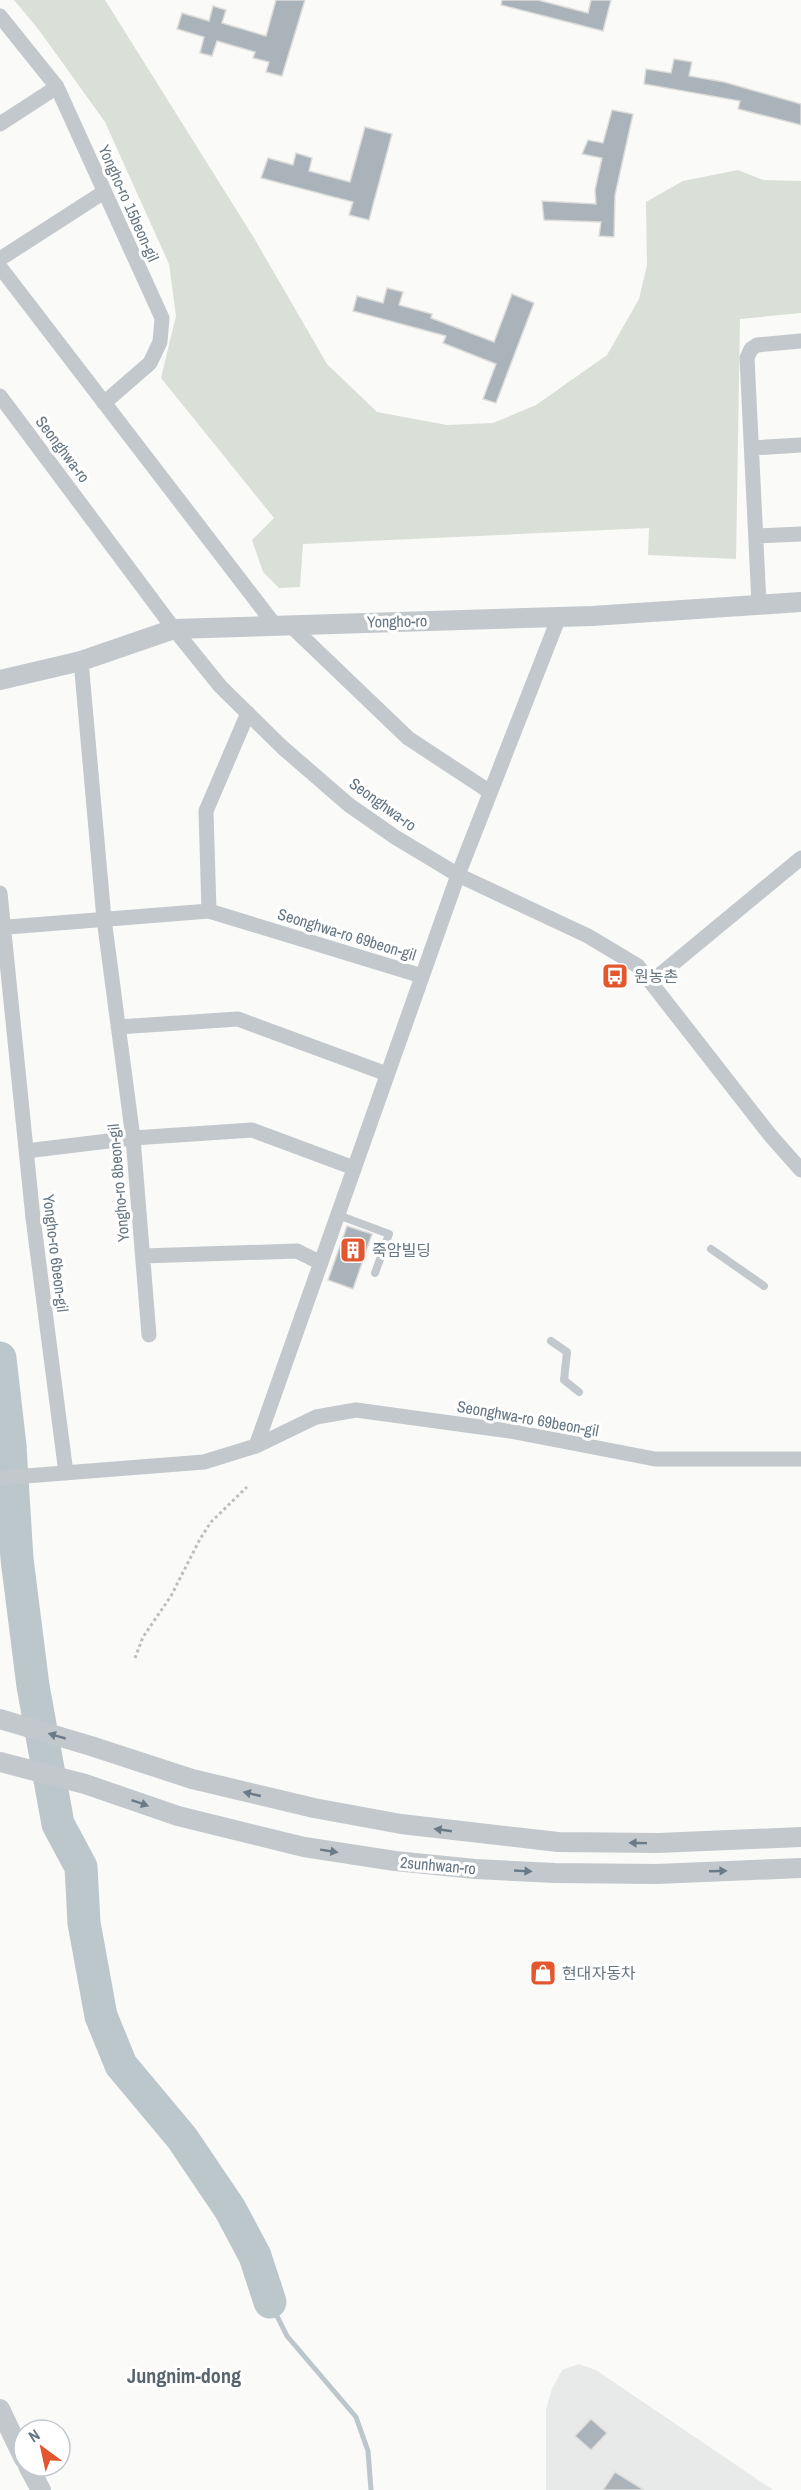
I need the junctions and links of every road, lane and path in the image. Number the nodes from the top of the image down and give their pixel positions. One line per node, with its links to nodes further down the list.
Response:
1 (0, 16): 2 (street, Yongho-ro 15beon-gil)
2 (57, 87): 3 (street); 4 (street, Yongho-ro 15beon-gil)
3 (0, 124)
4 (104, 192): 5 (street); 9 (street, Yongho-ro 15beon-gil)
5 (0, 259)
6 (0, 267): 9 (street)
7 (801, 341): 11 (street)
8 (0, 396): 18 (street, Seonghwa-ro)
9 (104, 403): 17 (street)
10 (801, 445): 11 (street)
11 (752, 448): 13 (street)
12 (801, 534): 13 (street)
13 (756, 536): 15 (street)
14 (801, 602): 15 (street, Yongho-ro)
15 (759, 604): 16 (street, Yongho-ro)
16 (559, 617): 17 (street, Yongho-ro); 22 (street, Seonghwa-ro 69beon-gil)
17 (282, 624): 18 (street, Yongho-ro); 22 (street)
18 (174, 629): 19 (street, Yongho-ro); 21 (street, Seonghwa-ro)
19 (81, 662): 20 (street, Yongho-ro); 27 (street, Yongho-ro 8beon-gil)
20 (0, 680)
21 (248, 713): 24 (street, Seonghwa-ro); 26 (street)
22 (490, 792): 24 (street, Seonghwa-ro 69beon-gil)
23 (801, 858): 30 (street)
24 (458, 875): 29 (street, Seonghwa-ro 69beon-gil); 30 (street, Seonghwa-ro)
25 (0, 893): 34 (street, Yongho-ro 6beon-gil)
26 (209, 911): 27 (street); 29 (street, Seonghwa-ro 69beon-gil)
27 (104, 919): 28 (street); 31 (street, Yongho-ro 8beon-gil)
28 (9, 927)
29 (422, 976): 32 (street, Seonghwa-ro 69beon-gil)
30 (651, 982): 36 (street, Seonghwa-ro)
31 (118, 1028): 32 (street); 33 (street, Yongho-ro 8beon-gil)
32 (387, 1074): 35 (street, Seonghwa-ro 69beon-gil)
33 (133, 1138): 34 (street); 35 (street); 39 (street, Yongho-ro 8beon-gil)
34 (26, 1151): 48 (street, Yongho-ro 6beon-gil)
35 (354, 1167): 37 (street, Seonghwa-ro 69beon-gil)
36 (801, 1170)
37 (338, 1215): 40 (street, Seonghwa-ro 69beon-gil); 41 (lane)
38 (711, 1249): 42 (lane)
39 (143, 1256): 40 (street); 43 (street, Yongho-ro 8beon-gil)
40 (321, 1263): 46 (street, Seonghwa-ro 69beon-gil)
41 (375, 1273)
42 (764, 1286)
43 (149, 1335)
44 (551, 1341): 45 (lane)
45 (579, 1392)
46 (256, 1446): 47 (street, Seonghwa-ro 69beon-gil); 48 (street, Seonghwa-ro 69beon-gil)
47 (801, 1459)
48 (66, 1473): 49 (street, Seonghwa-ro 69beon-gil)
49 (0, 1478)
50 (247, 1487): 51 (path)
51 (135, 1658)
52 (0, 1719): 54 (street, one-way to 52)
53 (9, 1765): 55 (street, 2sunhwan-ro, one-way to 55)
54 (801, 1837)
55 (801, 1868)
56 (0, 2409): 57 (street)
57 (12, 2434)

